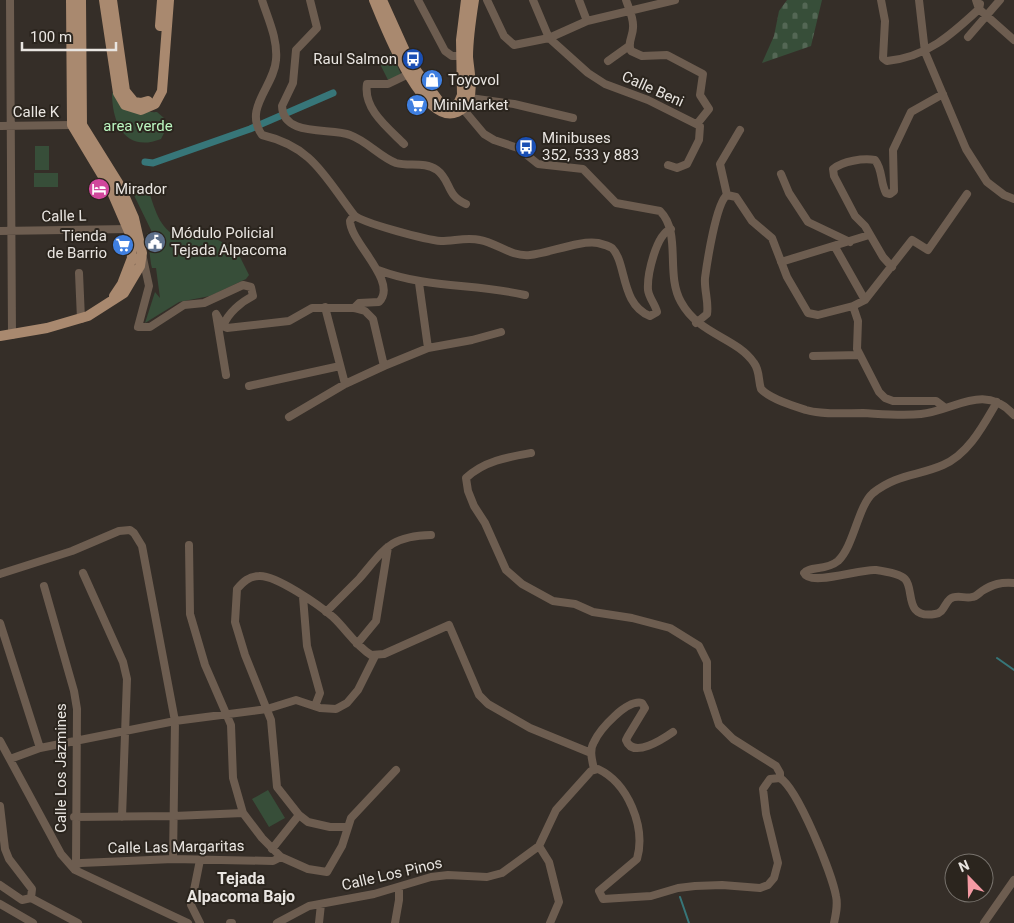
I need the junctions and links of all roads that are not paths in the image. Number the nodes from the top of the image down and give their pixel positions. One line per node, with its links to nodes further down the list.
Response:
1 (10, 0): 45 (street)
2 (71, 0): 43 (main road)
3 (81, 0): 43 (main road)
4 (104, 0): 33 (main road)
5 (112, 0): 33 (main road)
6 (162, 0): 33 (main road)
7 (169, 0): 33 (main road)
8 (262, 0): 54 (street)
9 (310, 0): 53 (street)
10 (374, 0): 37 (main road)
11 (382, 0): 37 (main road)
12 (418, 0): 35 (street)
13 (466, 0): 35 (main road)
14 (474, 0): 35 (main road)
15 (487, 0): 30 (street)
16 (533, 0): 30 (street)
17 (580, 0): 28 (street)
18 (626, 0): 26 (street)
19 (675, 0): 26 (street)
20 (881, 0): 34 (street)
21 (919, 0): 34 (street)
22 (976, 0): 25 (street)
23 (981, 0): 25 (street)
24 (1000, 0): 27 (street)
25 (979, 9): 27 (street); 34 (street)
26 (630, 12): 28 (street); 32 (street)
27 (988, 16): 29 (street); 31 (street)
28 (587, 21): 30 (street)
29 (968, 37)
30 (548, 38): 42 (street, Calle Beni)
31 (1014, 40)
32 (628, 46): 36 (street); 42 (street)
33 (162, 52)
34 (925, 52): 38 (street)
35 (465, 56): 39 (main road); 40 (main road)
36 (608, 61)
37 (412, 72): 40 (main road); 47 (street)
38 (943, 94): 52 (street); 59 (street)
39 (470, 98): 40 (main road); 41 (street)
40 (460, 106): 56 (street)
41 (572, 118)
42 (697, 124): 48 (street, Calle Beni)
43 (77, 125): 45 (street, Calle K); 55 (main road)
44 (0, 126): 45 (street, Calle K)
45 (10, 126): 57 (street)
46 (740, 130): 51 (street)
47 (404, 144)
48 (668, 165)
49 (781, 174): 60 (street)
50 (967, 194): 64 (street)
51 (727, 195): 63 (street); 74 (street)
52 (1014, 199)
53 (466, 204)
54 (354, 215): 56 (street); 65 (street)
55 (133, 228): 57 (street, Calle L); 62 (main road)
56 (671, 229): 74 (street)
57 (11, 230): 58 (street, Calle L); 77 (street)
58 (0, 231)
59 (869, 235): 60 (street); 64 (street)
60 (850, 242): 61 (street)
61 (835, 247): 63 (street); 69 (street)
62 (137, 254): 73 (main road); 75 (street)
63 (781, 262): 70 (street)
64 (892, 266): 69 (street)
65 (378, 270): 67 (street); 72 (street)
66 (79, 273): 73 (street)
67 (419, 283): 68 (street); 79 (street)
68 (525, 295)
69 (864, 300): 70 (street)
70 (853, 306): 80 (street)
71 (325, 307): 72 (street); 75 (street); 82 (street)
72 (354, 308): 83 (street)
73 (81, 319): 77 (main road)
74 (696, 323): 88 (street)
75 (223, 326): 84 (street)
76 (501, 332): 79 (street)
77 (12, 335): 78 (main road)
78 (0, 336)
79 (428, 348): 83 (street)
80 (860, 355): 81 (street); 88 (street)
81 (813, 356)
82 (340, 366): 85 (street); 86 (street)
83 (384, 366): 85 (street)
84 (226, 375)
85 (345, 384): 90 (street)
86 (249, 386)
87 (997, 402): 88 (street); 89 (street); 97 (street)
88 (944, 407)
89 (1014, 415)
90 (289, 418)
91 (531, 453): 117 (street)
92 (431, 535): 94 (street)
93 (189, 545): 106 (street)
94 (388, 546): 100 (street); 102 (street)
95 (83, 573): 108 (street)
96 (0, 574): 107 (street)
97 (1014, 583)
98 (44, 586): 110 (street, Calle Los Jazmines)
99 (303, 597): 100 (street); 104 (street); 105 (street)
100 (326, 612): 102 (street)
101 (0, 623): 112 (street)
102 (357, 644): 103 (street)
103 (375, 656): 104 (street); 113 (street)
104 (315, 706): 105 (street)
105 (267, 708): 106 (street); 120 (street)
106 (227, 715): 107 (street); 119 (street)
107 (175, 721): 108 (street); 121 (street)
108 (125, 731): 110 (street); 123 (street)
109 (673, 732): 113 (street)
110 (78, 741): 112 (street); 122 (street, Calle Los Jazmines)
111 (0, 742): 114 (street)
112 (40, 748): 114 (street)
113 (591, 753): 115 (street)
114 (10, 759): 130 (street)
115 (594, 769): 117 (street); 125 (street)
116 (396, 770): 124 (street)
117 (780, 778): 145 (street)
118 (0, 806): 134 (street)
119 (243, 813): 121 (street); 126 (street)
120 (299, 815): 124 (street); 126 (street)
121 (174, 816): 123 (street); 128 (street)
122 (74, 817): 123 (street); 130 (street, Calle Los Jazmines)
123 (122, 817)
124 (348, 827): 127 (street)
125 (539, 846): 133 (street, Calle Los Pinos); 144 (street)
126 (272, 848): 127 (street)
127 (281, 857): 129 (street, Calle Las Margaritas)
128 (173, 859): 129 (street, Calle Las Margaritas); 130 (street, Calle Las Margaritas)
129 (200, 860): 140 (street)
130 (73, 865): 139 (street)
131 (1014, 880): 146 (street)
132 (0, 885): 134 (street)
133 (399, 887): 136 (street, Calle Los Pinos); 143 (street)
134 (30, 898): 138 (street)
135 (0, 904): 137 (street)
136 (321, 904): 141 (street, Calle Los Pinos); 142 (street)
137 (33, 923)
138 (78, 923)
139 (188, 923)
140 (200, 923)
141 (277, 923)
142 (319, 923)
143 (395, 923)
144 (550, 923)
145 (834, 923)
146 (984, 923)

